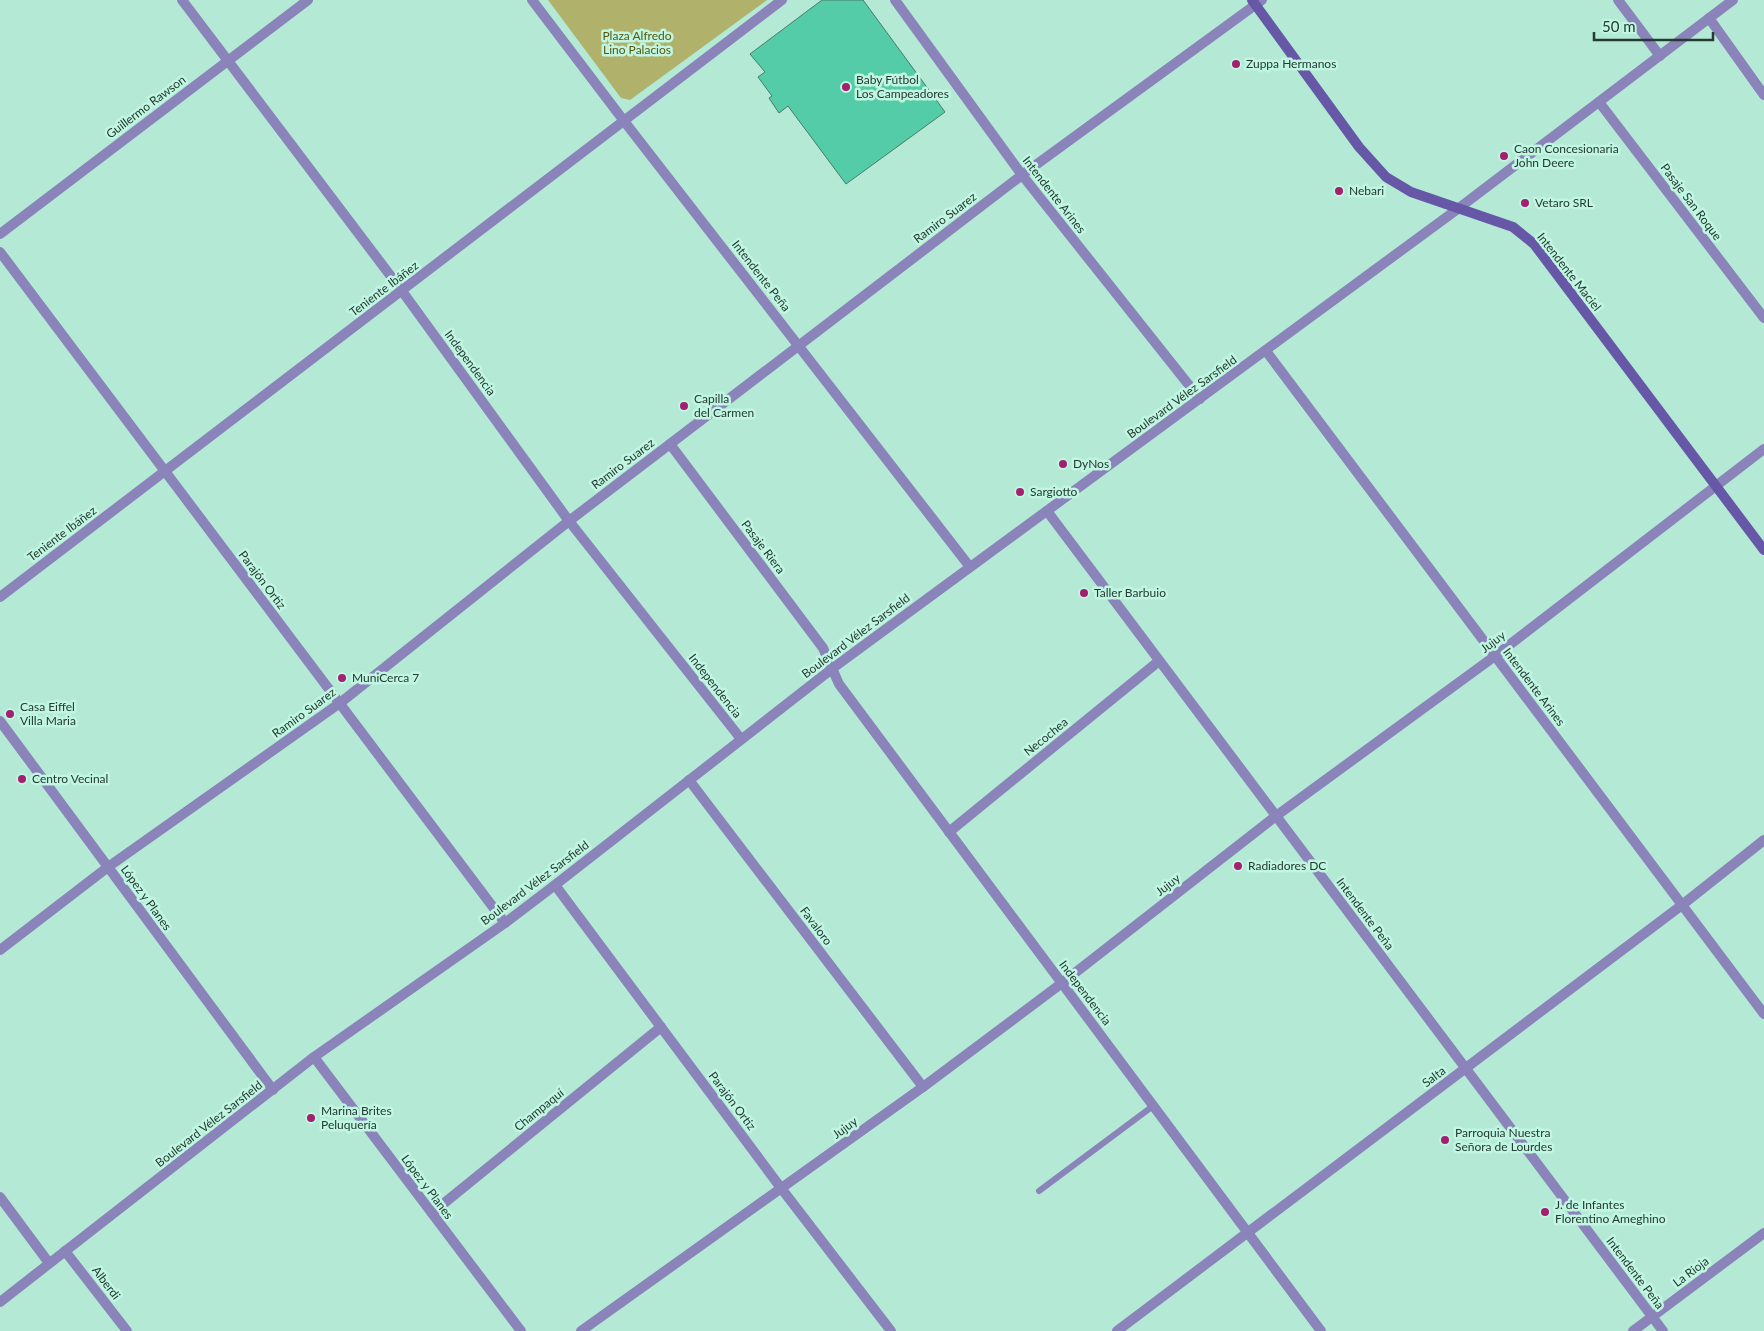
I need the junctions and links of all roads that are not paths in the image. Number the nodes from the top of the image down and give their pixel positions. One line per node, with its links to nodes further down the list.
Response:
1 (182, 0): 11 (street, Independencia)
2 (308, 0): 11 (street, Guillermo Rawson)
3 (532, 0): 14 (street, Intendente Peña)
4 (782, 0): 14 (street, Teniente Ibáñez)
5 (895, 0): 15 (street, Intendente Arines)
6 (1618, 0): 10 (street)
7 (1733, 0): 9 (street, Boulevard Vélez Sarsfield)
8 (1257, 2): 15 (street, Ramiro Suarez); 16 (main road, Intendente Maciel)
9 (1709, 18): 10 (street, Boulevard Vélez Sarsfield); 12 (street)
10 (1660, 56): 13 (street, Boulevard Vélez Sarsfield)
11 (228, 60): 17 (street, Guillermo Rawson); 19 (street, Independencia)
12 (1764, 95)
13 (1599, 102): 16 (street, Boulevard Vélez Sarsfield); 20 (street, Pasaje San Roque)
14 (624, 121): 19 (street, Teniente Ibáñez); 21 (street, Intendente Peña)
15 (1022, 175): 21 (street, Ramiro Suarez); 23 (street, Intendente Arines)
16 (1459, 208): 22 (street, Boulevard Vélez Sarsfield); 27 (main road, Intendente Maciel)
17 (0, 234)
18 (0, 252): 26 (street, Parajón Ortiz)
19 (402, 291): 26 (street, Teniente Ibáñez); 29 (street, Independencia)
20 (1764, 318)
21 (799, 345): 24 (street, Ramiro Suarez); 31 (street, Intendente Peña)
22 (1266, 351): 23 (street, Boulevard Vélez Sarsfield); 33 (street, Intendente Arines)
23 (1200, 399): 28 (street, Boulevard Vélez Sarsfield)
24 (670, 444): 29 (street, Ramiro Suarez); 35 (street, Pasaje Riera)
25 (1764, 449): 27 (street, Jujuy)
26 (165, 472): 32 (street, Teniente Ibáñez); 36 (street, Parajón Ortiz)
27 (1716, 485): 30 (main road, Intendente Maciel); 33 (street, Jujuy)
28 (1047, 511): 31 (street, Boulevard Vélez Sarsfield); 34 (street, Intendente Peña)
29 (569, 521): 36 (street, Ramiro Suarez); 38 (street, Independencia)
30 (1764, 550)
31 (970, 567): 35 (street, Boulevard Vélez Sarsfield)
32 (0, 597)
33 (1495, 656): 40 (street, Jujuy); 45 (street, Intendente Arines)
34 (1159, 661): 40 (street, Intendente Peña); 41 (street, Necochea)
35 (833, 668): 38 (street, Boulevard Vélez Sarsfield); 41 (street, Independencia)
36 (340, 703): 43 (street, Ramiro Suarez); 46 (street, Parajón Ortiz)
37 (0, 721): 43 (street, López y Planes)
38 (741, 739): 39 (street, Boulevard Vélez Sarsfield)
39 (689, 780): 44 (street, Boulevard Vélez Sarsfield); 53 (street, Favaloro)
40 (1276, 816): 48 (street, Jujuy); 52 (street, Intendente Peña)
41 (949, 832): 48 (street, Independencia)
42 (1764, 840): 45 (street, Salta)
43 (108, 867): 47 (street, Ramiro Suarez); 54 (street, López y Planes)
44 (555, 885): 46 (street, Boulevard Vélez Sarsfield); 50 (street, Parajón Ortiz)
45 (1682, 905): 49 (street, Intendente Arines); 52 (street, Salta)
46 (505, 923): 51 (street, Boulevard Vélez Sarsfield)
47 (0, 950)
48 (1062, 983): 53 (street, Jujuy); 55 (street, Independencia)
49 (1764, 1014)
50 (661, 1027): 56 (street, Parajón Ortiz); 59 (street, Champaquí)
51 (314, 1058): 54 (street, Boulevard Vélez Sarsfield); 59 (street, López y Planes)
52 (1466, 1068): 60 (street, Salta); 65 (street, Intendente Peña)
53 (923, 1087): 56 (street, Jujuy)
54 (273, 1090): 62 (street, Boulevard Vélez Sarsfield)
55 (1153, 1106): 57 (lane); 60 (street, Independencia)
56 (781, 1188): 68 (street, Jujuy); 69 (street, Parajón Ortiz)
57 (1039, 1191)
58 (0, 1197): 63 (street)
59 (432, 1214): 67 (street, López y Planes)
60 (1248, 1232): 70 (street, Salta); 71 (street, Independencia)
61 (1764, 1233): 65 (street, La Rioja)
62 (65, 1250): 63 (street, Boulevard Vélez Sarsfield); 66 (street, Alberdi)
63 (49, 1263): 64 (street, Boulevard Vélez Sarsfield)
64 (0, 1302)
65 (1652, 1317): 72 (street, La Rioja); 73 (street, Intendente Peña)
66 (126, 1331)
67 (521, 1331)
68 (581, 1331)
69 (891, 1331)
70 (1117, 1331)
71 (1321, 1331)
72 (1633, 1331)
73 (1663, 1331)

